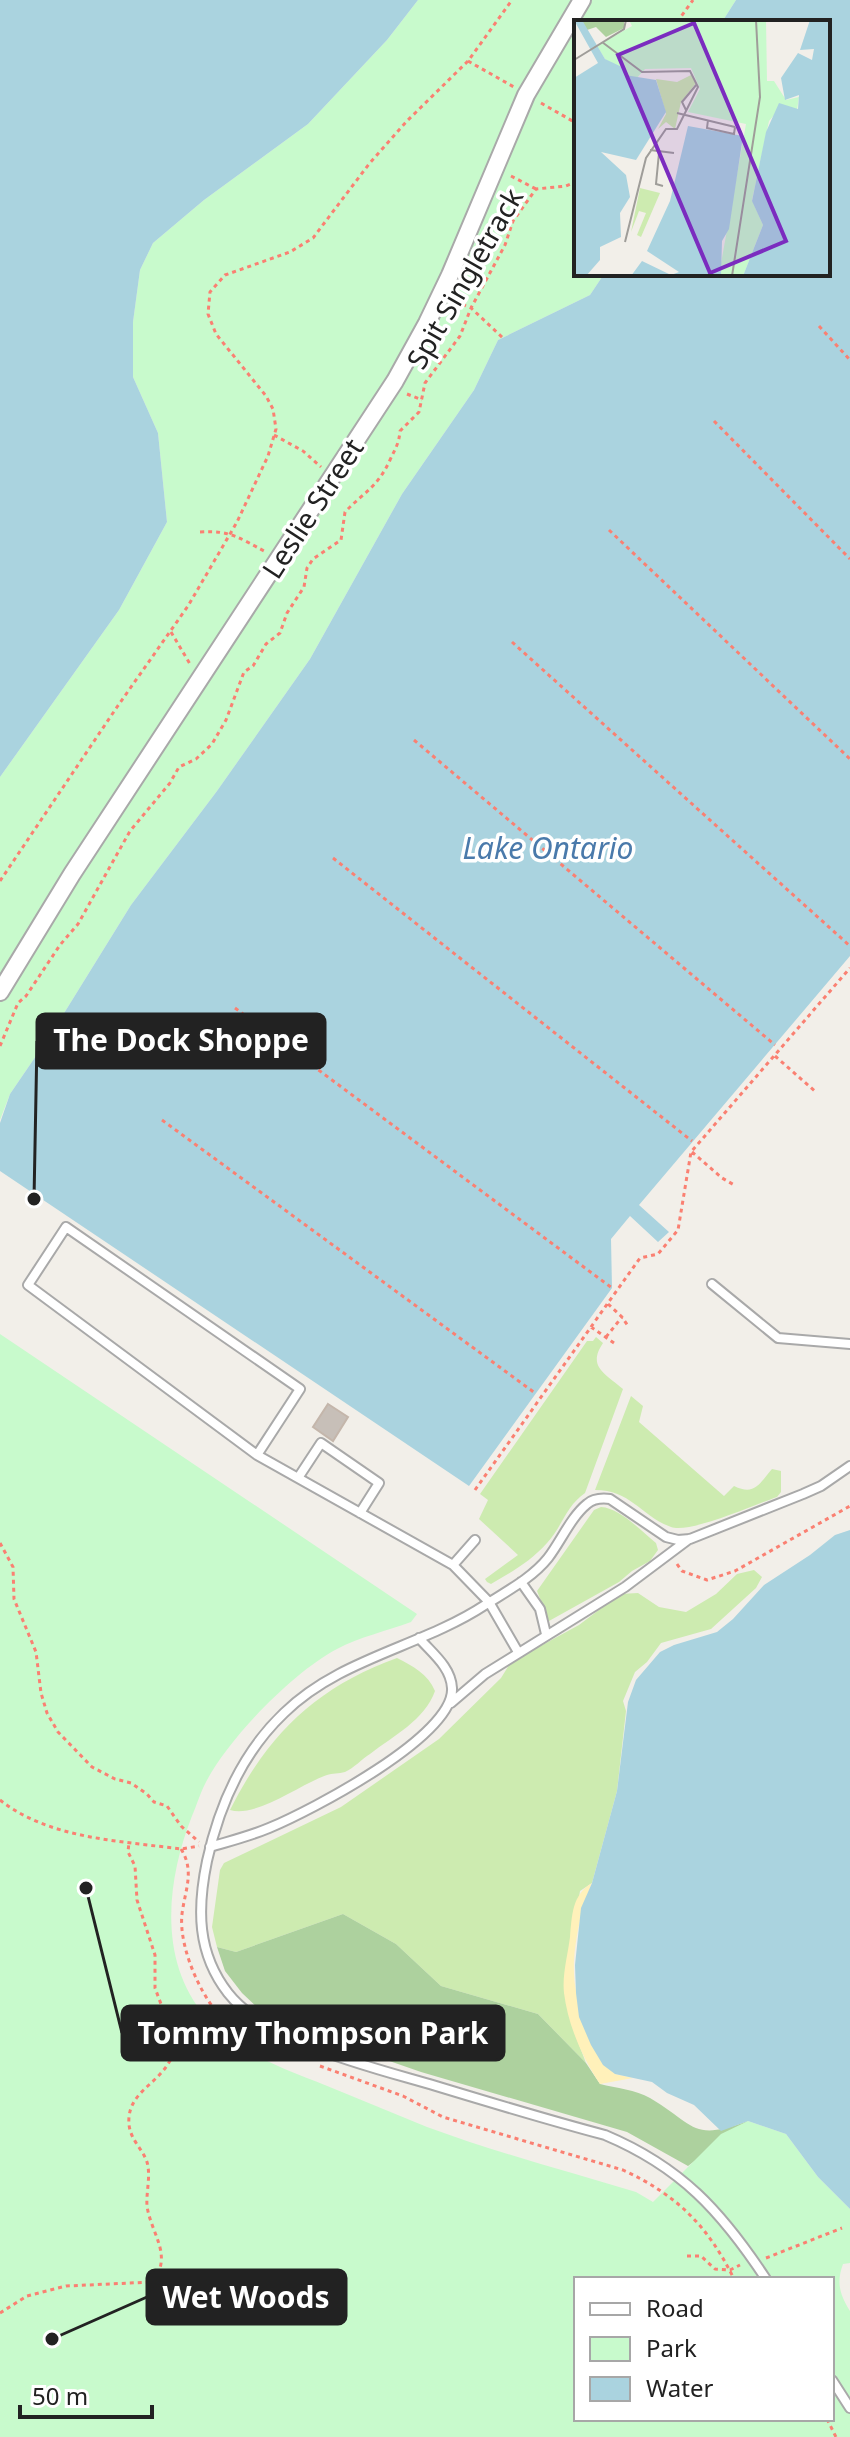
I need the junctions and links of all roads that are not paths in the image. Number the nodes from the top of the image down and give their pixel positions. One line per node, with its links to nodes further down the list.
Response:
1 (582, 0): 2 (street, Leslie Street)
2 (0, 992)
3 (712, 1284): 4 (lane)
4 (849, 1342)
5 (257, 1455): 5 (lane); 7 (lane)
6 (850, 1466): 9 (lane)
7 (298, 1478): 8 (lane); 8 (lane)
8 (360, 1513): 11 (lane)
9 (690, 1539): 12 (lane); 14 (lane)
10 (475, 1540): 11 (lane)
11 (453, 1565): 13 (lane)
12 (521, 1582): 13 (lane); 14 (lane)
13 (489, 1602): 15 (lane); 16 (lane)
14 (546, 1634): 16 (lane)
15 (419, 1638): 17 (lane); 18 (lane)
16 (518, 1652): 17 (lane)
17 (450, 1704): 18 (lane)
18 (208, 1847): 19 (lane)
19 (764, 2277)
20 (834, 2383): 21 (lane)
21 (850, 2408)

